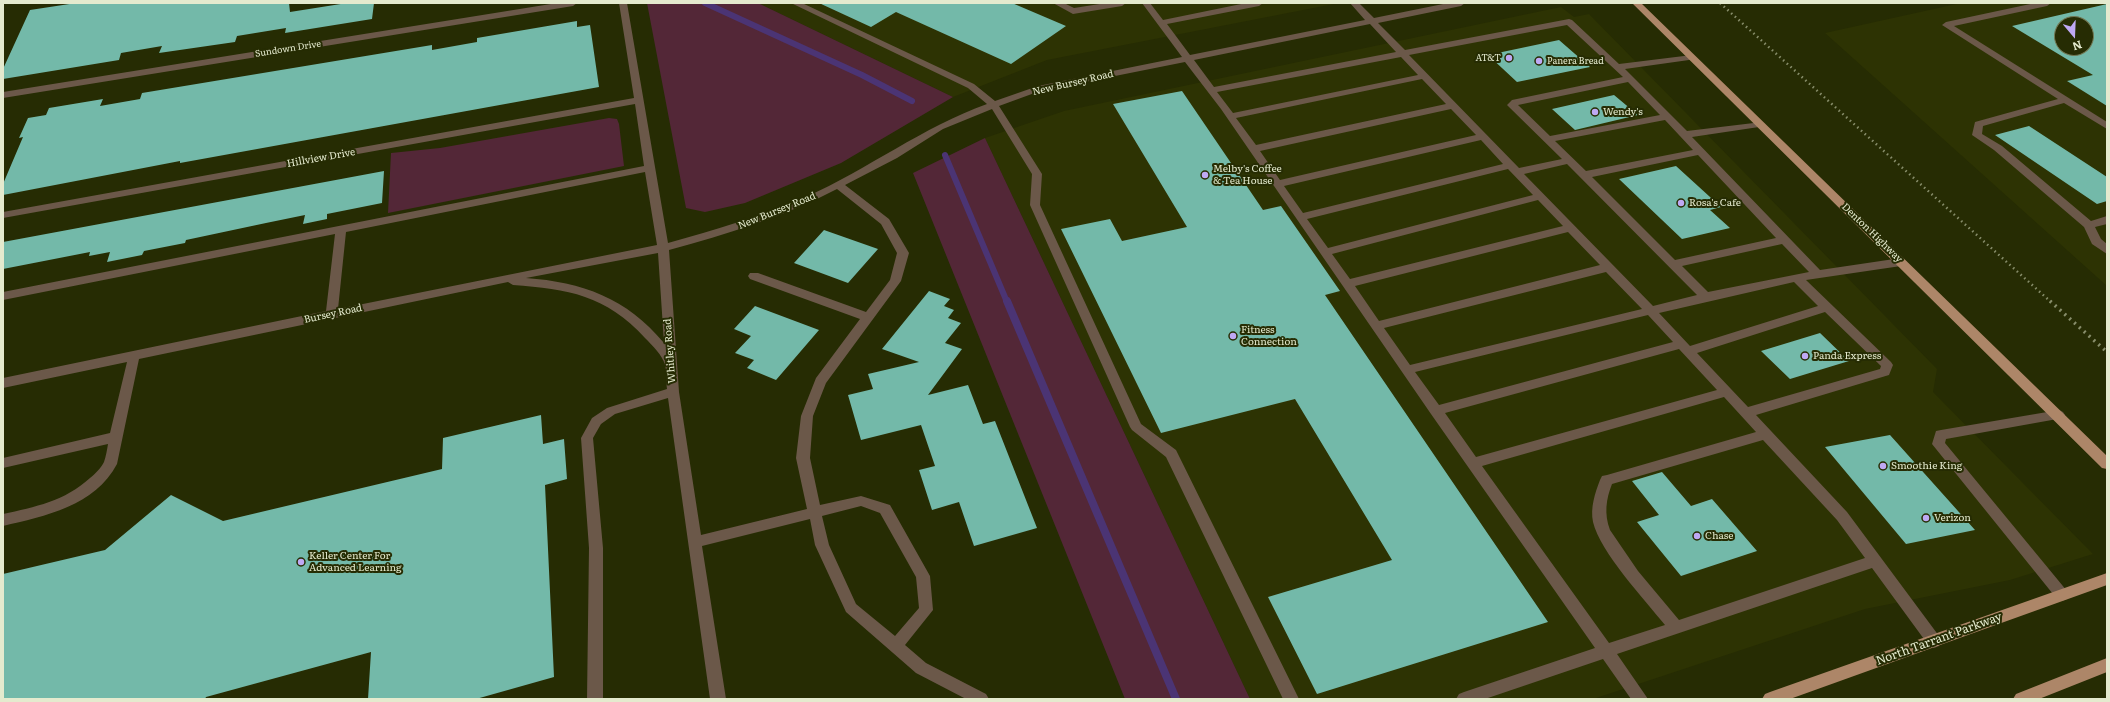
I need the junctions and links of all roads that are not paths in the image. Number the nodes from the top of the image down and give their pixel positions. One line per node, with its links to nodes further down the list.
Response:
1 (573, 3): 21 (street, Sundown Drive)
2 (623, 3): 22 (street, Whitley Road)
3 (795, 3): 24 (street)
4 (1057, 3): 5 (street)
5 (1122, 3)
6 (1146, 3): 13 (street)
7 (1259, 3): 13 (street)
8 (1354, 3): 12 (street)
9 (1461, 3): 12 (street, New Bursey Road)
10 (1636, 3): 15 (main road, Denton Highway)
11 (2047, 3): 23 (street)
12 (1370, 21): 14 (street); 16 (street, New Bursey Road)
13 (1161, 23): 16 (street)
14 (1401, 53): 17 (street); 18 (street); 20 (street)
15 (1689, 56): 17 (street); 28 (main road, Denton Highway)
16 (1188, 58): 20 (street); 24 (street, New Bursey Road)
17 (1617, 67): 19 (street)
18 (1424, 76): 25 (street); 26 (street)
19 (1629, 78): 27 (street); 32 (street)
20 (1212, 90): 26 (street)
21 (3, 95)
22 (639, 100): 36 (street, Whitley Road); 42 (street, Hillview Drive)
23 (2066, 100): 29 (street); 45 (street)
24 (994, 105): 40 (street, New Bursey Road); 96 (street)
25 (1452, 106): 31 (street); 33 (street)
26 (1231, 116): 33 (street)
27 (1666, 117): 30 (street); 32 (street)
28 (1759, 124): 30 (street); 52 (main road, Denton Highway)
29 (2107, 126)
30 (1683, 135): 34 (street)
31 (1482, 137): 37 (street); 39 (street)
32 (1548, 139): 35 (street)
33 (1253, 149): 39 (street)
34 (1700, 152): 38 (street); 48 (street)
35 (1570, 160): 37 (street); 38 (street)
36 (650, 168): 47 (street); 49 (street, Whitley Road)
37 (1513, 169): 41 (street); 43 (street)
38 (1584, 175): 53 (street)
39 (1278, 184): 43 (street)
40 (839, 185): 49 (street, New Bursey Road); 65 (street)
41 (1540, 196): 46 (street); 51 (street)
42 (3, 215)
43 (1300, 217): 51 (street)
44 (2107, 220): 45 (street)
45 (2089, 225): 50 (street)
46 (1570, 228): 54 (street); 59 (street)
47 (341, 229): 60 (street); 64 (street)
48 (1784, 240): 53 (street); 55 (street)
49 (663, 248): 58 (street, Bursey Road); 69 (street, Whitley Road)
50 (2107, 250)
51 (1325, 252): 59 (street)
52 (1900, 262): 55 (street); 76 (main road, Denton Highway)
53 (1673, 264): 61 (street)
54 (1609, 268): 63 (street); 66 (street)
55 (1818, 275): 57 (street)
56 (754, 276): 65 (street)
57 (1797, 278): 61 (street); 62 (street)
58 (496, 280): 64 (street, Bursey Road); 69 (street)
59 (1347, 284): 66 (street)
60 (3, 296)
61 (1706, 297): 63 (street)
62 (1827, 307): 67 (street); 75 (street)
63 (1650, 310): 67 (street); 70 (street)
64 (332, 314): 68 (street, Bursey Road)
65 (868, 317): 82 (street)
66 (1376, 326): 70 (street)
67 (1685, 348): 73 (street); 74 (street)
68 (134, 356): 71 (street, Bursey Road); 78 (street)
69 (670, 362): 72 (street, Whitley Road)
70 (1407, 370): 74 (street)
71 (3, 383)
72 (673, 392): 84 (street, Whitley Road); 93 (street)
73 (1726, 392): 75 (street); 81 (street)
74 (1435, 411): 81 (street)
75 (1746, 413): 77 (street)
76 (2059, 415): 79 (main road, Denton Highway); 87 (street)
77 (1765, 434): 85 (street); 88 (street)
78 (116, 438): 80 (street); 83 (street)
79 (2104, 460)
80 (3, 463)
81 (1473, 463): 91 (street)
82 (814, 512): 84 (street); 90 (street); 90 (street)
83 (3, 520)
84 (694, 542): 94 (street, Whitley Road)
85 (1875, 561): 88 (street); 89 (street)
86 (2107, 579): 87 (main road, North Tarrant Parkway)
87 (2062, 595): 89 (main road, North Tarrant Parkway)
88 (1676, 627): 91 (street)
89 (1934, 641): 99 (main road, North Tarrant Parkway)
90 (895, 647): 95 (street)
91 (1605, 650): 97 (street); 98 (street)
92 (2107, 665): 100 (main road)
93 (595, 699)
94 (718, 699)
95 (980, 699)
96 (1291, 699)
97 (1464, 699)
98 (1640, 699)
99 (1770, 699)
100 (2021, 699)

